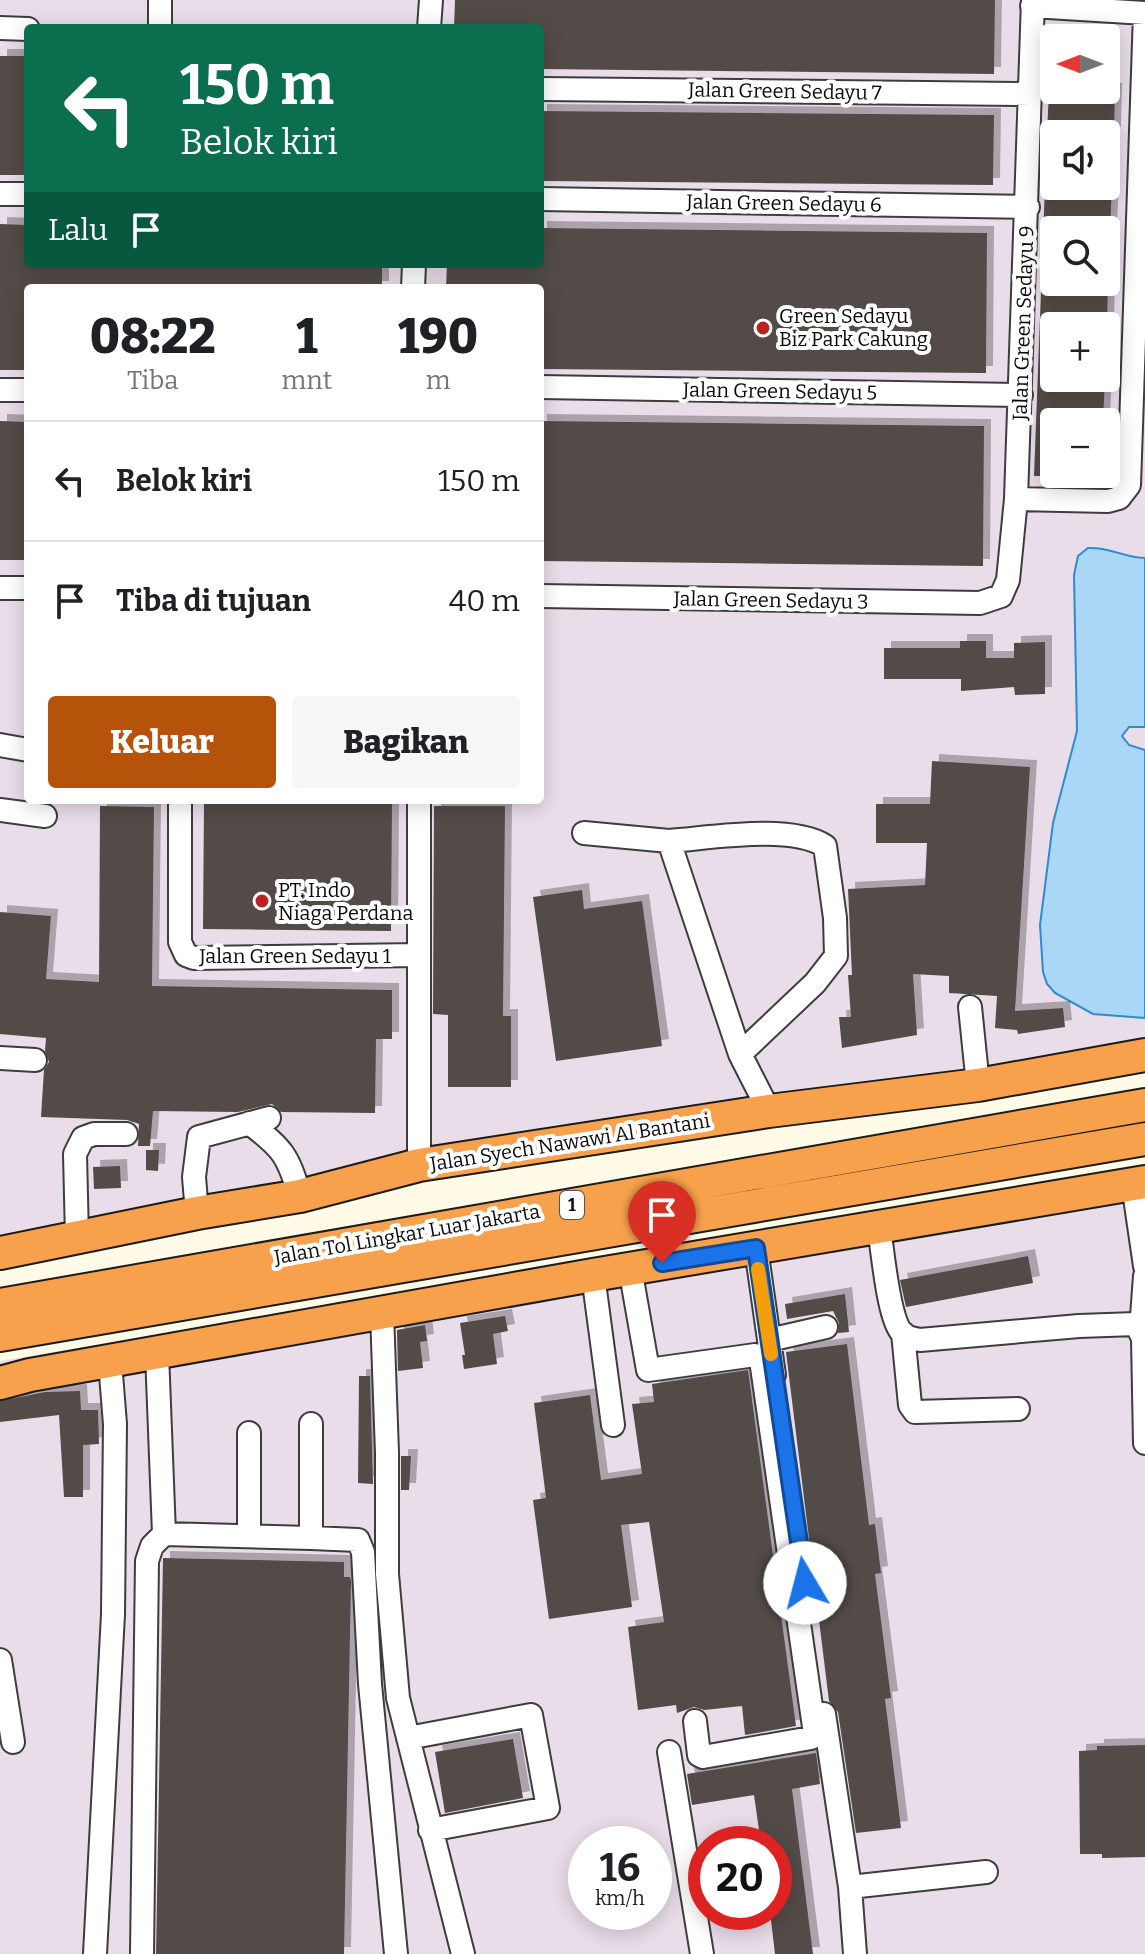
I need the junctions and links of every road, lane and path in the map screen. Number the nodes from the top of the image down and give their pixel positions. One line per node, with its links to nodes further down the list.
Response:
1 (160, 0): 5 (street)
2 (431, 0): 6 (street)
3 (1032, 3): 4 (street); 10 (street, Jalan Green Sedayu 9)
4 (1145, 13): 19 (street)
5 (160, 24)
6 (429, 24)
7 (0, 28): 8 (street)
8 (24, 29)
9 (544, 89): 10 (street, Jalan Green Sedayu 7)
10 (1030, 94): 14 (street, Jalan Green Sedayu 9)
11 (0, 194): 12 (street)
12 (24, 194)
13 (544, 199): 14 (street, Jalan Green Sedayu 6)
14 (1028, 207): 18 (street, Jalan Green Sedayu 9)
15 (544, 387): 18 (street, Jalan Green Sedayu 5)
16 (0, 390): 17 (street)
17 (24, 390)
18 (1021, 395): 19 (street, Jalan Green Sedayu 9)
19 (1016, 499): 23 (street, Jalan Green Sedayu 9)
20 (0, 588): 21 (street)
21 (24, 588)
22 (544, 596): 23 (street, Jalan Green Sedayu 3)
23 (1001, 596)
24 (0, 745): 25 (street)
25 (24, 749)
26 (180, 804): 32 (street, Jalan Green Sedayu 1)
27 (419, 804): 32 (street)
28 (0, 810): 29 (street)
29 (45, 816)
30 (584, 833): 31 (street)
31 (669, 841): 34 (street); 34 (street)
32 (418, 955): 43 (street)
33 (970, 1007): 38 (street)
34 (740, 1054): 40 (street)
35 (1145, 1055): 38 (highway, Jalan Syech Nawawi Al Bantani)
36 (0, 1058): 37 (street)
37 (35, 1060)
38 (978, 1085): 40 (highway, Jalan Syech Nawawi Al Bantani)
39 (1145, 1105): 55 (highway, Jalan Tol Lingkar Luar Jakarta / 1)
40 (769, 1111): 43 (highway, Jalan Syech Nawawi Al Bantani)
41 (126, 1134): 48 (street)
42 (1145, 1139): 60 (highway, Jalan Tol Lingkar Luar Jakarta / 1)
43 (419, 1165): 45 (highway, Jalan Syech Nawawi Al Bantani)
44 (1139, 1183): 47 (highway); 51 (street)
45 (300, 1196): 46 (highway, Jalan Syech Nawawi Al Bantani); 46 (street)
46 (197, 1213): 48 (highway, Jalan Syech Nawawi Al Bantani)
47 (879, 1229): 49 (highway); 59 (street)
48 (77, 1238): 50 (highway, Jalan Syech Nawawi Al Bantani)
49 (756, 1248): 52 (highway); 61 (street)
50 (0, 1253)
51 (1145, 1266)
52 (630, 1268): 53 (highway); 74 (street)
53 (593, 1275): 56 (highway); 67 (street)
54 (1145, 1276): 58 (street)
55 (0, 1305)
56 (382, 1313): 62 (highway); 75 (street)
57 (826, 1327): 61 (street)
58 (1141, 1330): 59 (street); 69 (street)
59 (903, 1333): 65 (street)
60 (0, 1335)
61 (769, 1340): 80 (street)
62 (157, 1353): 63 (highway); 70 (street)
63 (110, 1362): 64 (highway); 81 (street)
64 (0, 1383)
65 (1018, 1409)
66 (311, 1424): 72 (street)
67 (613, 1425)
68 (249, 1433): 71 (street)
69 (1145, 1443)
70 (164, 1534): 71 (street); 82 (street)
71 (249, 1536): 72 (street)
72 (311, 1538): 83 (street)
73 (0, 1660): 76 (street)
74 (695, 1721)
75 (408, 1738): 78 (street); 78 (street)
76 (13, 1742)
77 (669, 1752): 85 (street)
78 (430, 1830): 84 (street)
79 (986, 1872): 80 (street)
80 (850, 1887): 86 (street)
81 (95, 1954)
82 (142, 1954)
83 (396, 1954)
84 (463, 1954)
85 (702, 1954)
86 (855, 1954)

